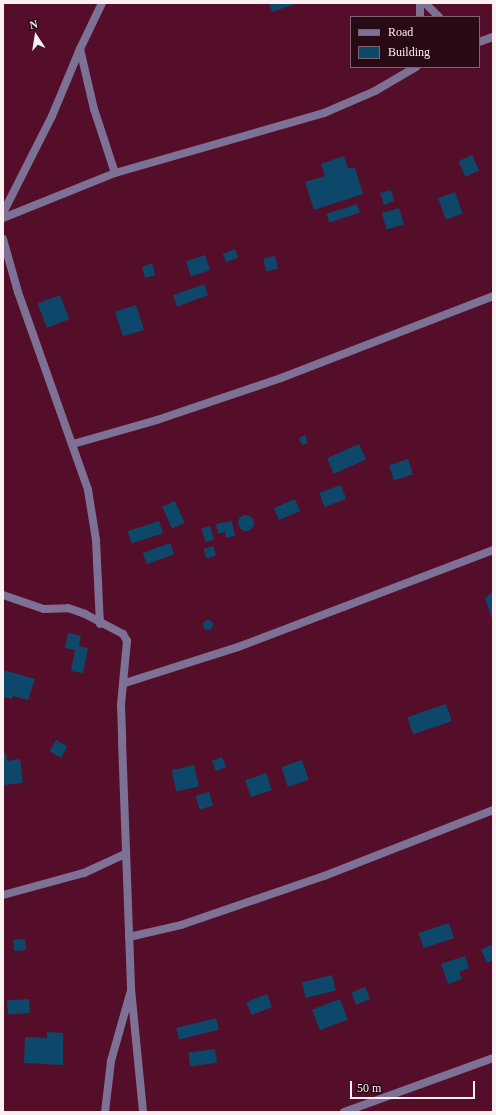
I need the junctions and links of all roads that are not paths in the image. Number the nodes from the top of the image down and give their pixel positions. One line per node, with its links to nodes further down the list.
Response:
1 (102, 3): 8 (street)
2 (420, 3): 4 (street)
3 (425, 3): 5 (street)
4 (420, 16)
5 (438, 16)
6 (493, 37): 7 (street)
7 (480, 42)
8 (80, 49): 10 (street); 11 (street)
9 (414, 68): 10 (street)
10 (115, 173): 12 (street)
11 (3, 213)
12 (3, 218)
13 (3, 239): 15 (street)
14 (493, 296): 15 (street)
15 (73, 444): 18 (street)
16 (493, 550): 19 (street)
17 (3, 595): 18 (street)
18 (100, 624): 19 (street)
19 (125, 683): 21 (street)
20 (493, 810): 23 (street)
21 (125, 854): 22 (street); 23 (street)
22 (3, 896)
23 (129, 937): 24 (street)
24 (131, 989): 26 (street); 27 (street)
25 (493, 1058): 28 (street)
26 (106, 1112)
27 (143, 1112)
28 (344, 1112)

